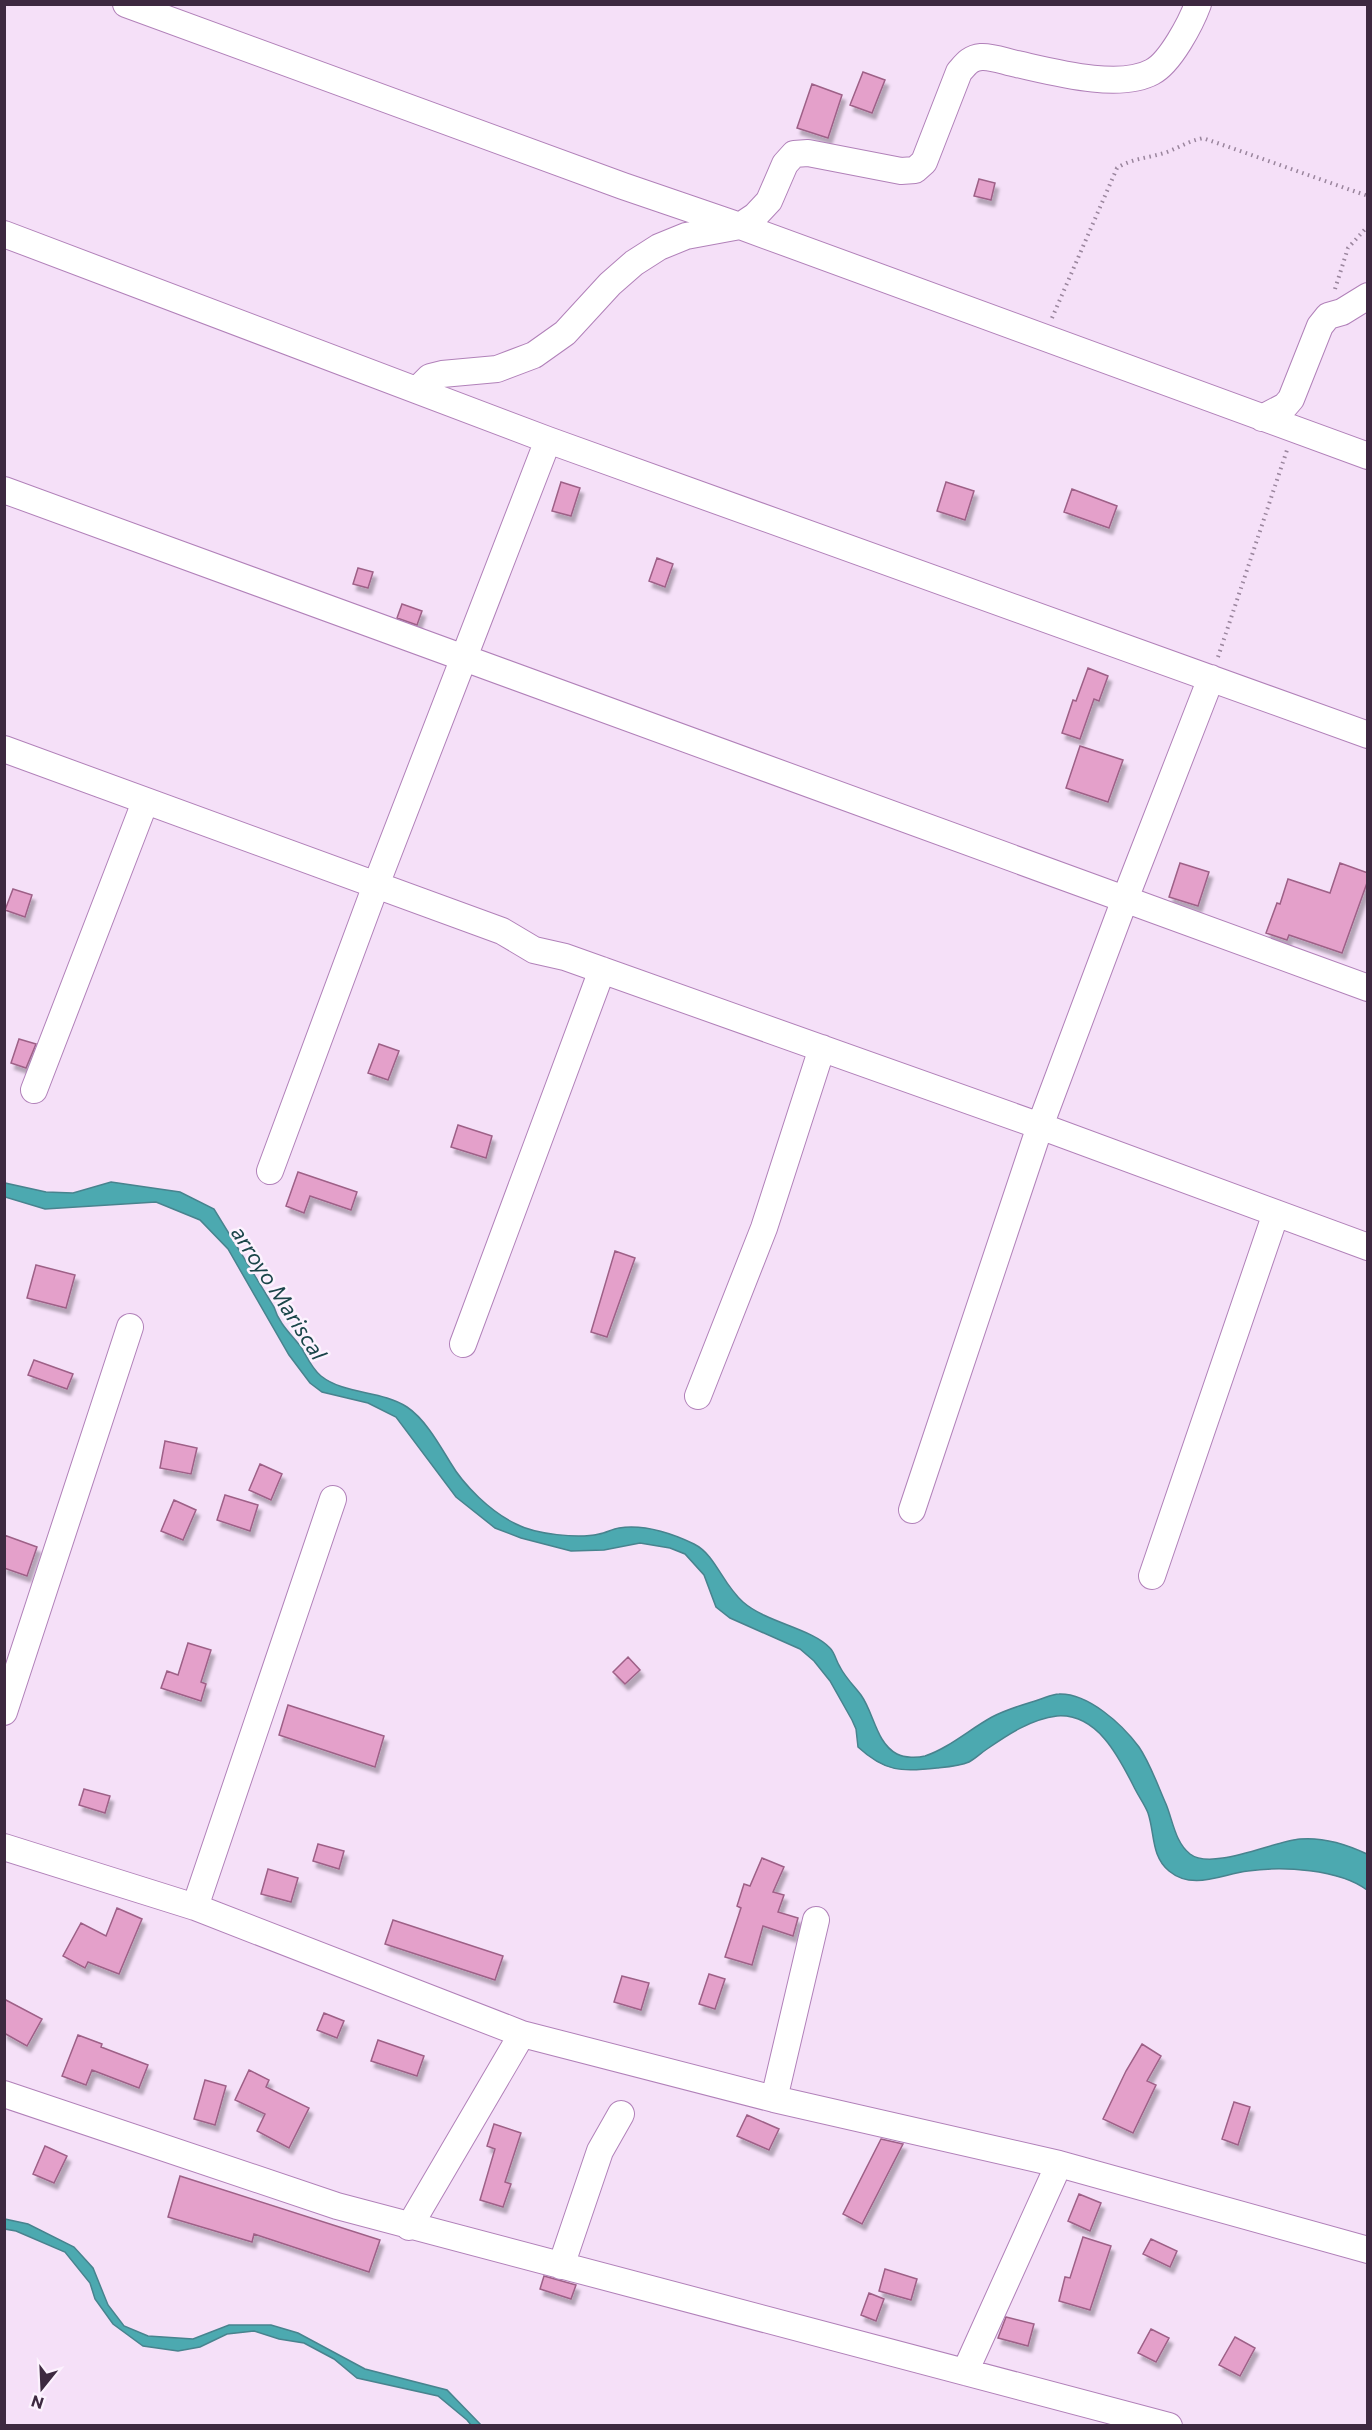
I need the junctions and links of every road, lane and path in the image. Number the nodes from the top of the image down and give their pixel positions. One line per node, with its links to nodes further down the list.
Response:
1 (126, 4): 4 (street)
2 (1198, 4): 4 (street)
3 (1368, 196): 9 (path)
4 (740, 226): 9 (street); 10 (street)
5 (1368, 226): 8 (path)
6 (4, 234): 10 (street)
7 (1368, 296): 8 (street)
8 (1328, 316): 11 (street)
9 (1028, 331): 11 (street)
10 (417, 390): 13 (street)
11 (1262, 418): 12 (street)
12 (1294, 430): 14 (street); 17 (path)
13 (548, 440): 16 (street); 17 (street)
14 (1368, 456)
15 (4, 490): 16 (street)
16 (463, 659): 21 (street); 22 (street)
17 (1211, 678): 18 (street); 22 (street)
18 (1368, 735)
19 (4, 749): 20 (street)
20 (145, 802): 21 (street); 26 (street)
21 (376, 885): 23 (street); 28 (street)
22 (1125, 899): 24 (street); 27 (street)
23 (602, 970): 25 (street); 32 (street)
24 (1368, 988)
25 (822, 1048): 27 (street); 33 (street)
26 (34, 1090)
27 (1040, 1126): 29 (street); 35 (street)
28 (270, 1171)
29 (1276, 1213): 30 (street); 36 (street)
30 (1368, 1247)
31 (130, 1327): 37 (street)
32 (463, 1344)
33 (698, 1396)
34 (333, 1499): 39 (street)
35 (912, 1510)
36 (1152, 1576)
37 (4, 1712)
38 (4, 1847): 39 (street)
39 (195, 1907): 41 (street)
40 (816, 1920): 43 (street)
41 (522, 2034): 43 (street); 46 (street)
42 (4, 2094): 46 (street)
43 (774, 2099): 45 (street)
44 (621, 2114): 48 (street)
45 (1059, 2164): 47 (street); 49 (street)
46 (409, 2227): 48 (street)
47 (1368, 2250)
48 (561, 2266): 49 (street)
49 (965, 2372): 50 (street)
50 (1169, 2426)

